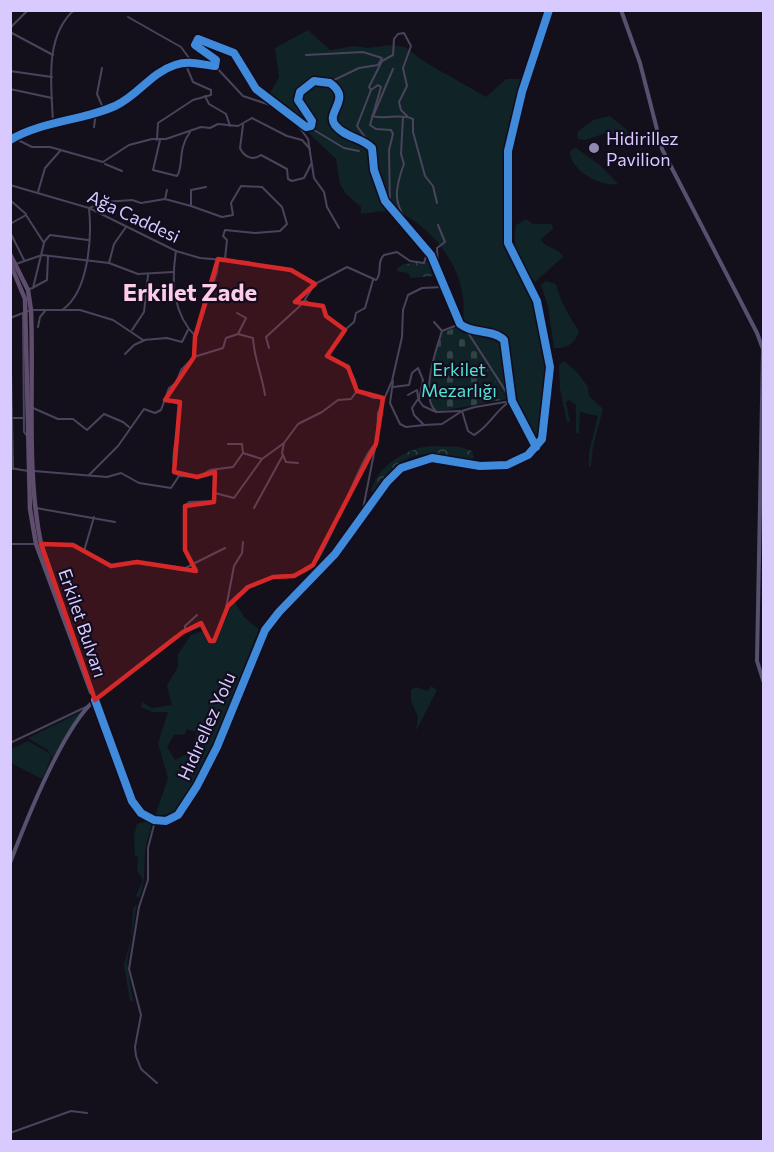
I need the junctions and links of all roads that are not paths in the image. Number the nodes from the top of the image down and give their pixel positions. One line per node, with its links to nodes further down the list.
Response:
1 (28, 10): 6 (street)
2 (74, 10): 7 (street)
3 (549, 10): 126 (street)
4 (621, 10): 151 (street)
5 (128, 17): 9 (street)
6 (10, 30): 7 (street)
7 (53, 55): 16 (street)
8 (306, 55): 10 (street)
9 (192, 62): 11 (street); 12 (street)
10 (382, 62): 17 (street); 19 (street); 28 (street)
11 (185, 63): 20 (street); 23 (street)
12 (214, 67): 22 (street); 22 (street)
13 (102, 68): 23 (street)
14 (393, 69): 26 (street)
15 (10, 71): 16 (street)
16 (52, 77): 21 (street)
17 (328, 82): 33 (street); 37 (street)
18 (10, 89): 21 (street)
19 (371, 90): 26 (street); 37 (street)
20 (205, 96): 32 (street); 36 (street)
21 (52, 98): 30 (street)
22 (282, 109): 25 (street)
23 (104, 110): 24 (street)
24 (96, 112): 30 (street); 31 (street)
25 (288, 114): 33 (street); 38 (street)
26 (372, 116): 27 (street); 54 (street)
27 (403, 116): 28 (street); 61 (street)
28 (408, 117): 51 (street)
29 (243, 124): 32 (street); 38 (street); 42 (street)
30 (53, 125): 35 (street)
31 (94, 127)
32 (230, 127): 34 (street)
33 (309, 127): 40 (street)
34 (190, 132): 36 (street); 36 (street)
35 (12, 139): 39 (street)
36 (158, 140): 41 (street)
37 (372, 148): 54 (street)
38 (310, 149): 42 (street)
39 (60, 151): 41 (street); 48 (street)
40 (359, 151)
41 (104, 163): 43 (street); 44 (street)
42 (311, 163): 59 (street)
43 (106, 171)
44 (122, 171)
45 (10, 185): 48 (street, Ağa Caddesi)
46 (206, 187): 52 (street)
47 (166, 190): 49 (street)
48 (38, 192): 53 (street, Ağa Caddesi)
49 (165, 199): 52 (street); 53 (street)
50 (10, 200): 55 (street)
51 (437, 203)
52 (192, 206): 72 (street)
53 (89, 208): 58 (street, Ağa Caddesi); 62 (street)
54 (391, 211): 61 (street)
55 (26, 214): 56 (street); 63 (street)
56 (10, 224)
57 (438, 225): 75 (street)
58 (126, 227): 65 (street, Ağa Caddesi); 73 (street)
59 (339, 228)
60 (10, 232): 70 (street)
61 (415, 235): 64 (street)
62 (88, 240): 63 (street); 71 (street)
63 (44, 243): 67 (street)
64 (428, 250): 75 (street); 78 (street)
65 (176, 251): 69 (street, Ağa Caddesi); 76 (street)
66 (10, 254): 74 (main road, Erkilet Bulvarı)
67 (42, 255): 68 (street); 70 (street); 81 (street)
68 (48, 256): 71 (street); 81 (street)
69 (218, 259): 72 (street, Ağa Caddesi); 97 (street)
70 (24, 260): 74 (street)
71 (86, 260): 73 (street); 84 (street)
72 (225, 260): 79 (street, Ağa Caddesi)
73 (109, 263): 77 (street)
74 (13, 264): 81 (main road, Erkilet Bulvarı); 85 (main road, Erkilet Bulvarı)
75 (438, 268): 80 (street)
76 (173, 272): 77 (street); 92 (street)
77 (148, 275): 94 (street)
78 (373, 280): 79 (street); 93 (street)
79 (315, 284): 82 (street)
80 (443, 287): 89 (street); 104 (street)
81 (30, 289): 85 (main road, Erkilet Bulvarı)
82 (305, 300): 93 (street); 99 (street)
83 (46, 310): 84 (street); 85 (street); 90 (street)
84 (62, 310): 94 (street)
85 (26, 311): 87 (street); 113 (main road, Erkilet Bulvarı); 118 (street); 122 (main road, Erkilet Bulvarı)
86 (237, 313): 96 (street)
87 (10, 319): 100 (street)
88 (434, 322): 95 (street)
89 (460, 324): 91 (street); 95 (street)
90 (38, 327)
91 (465, 328): 112 (street); 112 (street)
92 (188, 330): 97 (street); 98 (street)
93 (345, 330): 106 (street)
94 (131, 331): 98 (street)
95 (442, 331): 116 (street)
96 (238, 334): 102 (street); 107 (street)
97 (195, 337): 102 (street)
98 (145, 340): 101 (street)
99 (269, 348)
100 (11, 353): 103 (street)
101 (125, 354)
102 (194, 357): 110 (street)
103 (11, 367): 119 (street)
104 (392, 381): 105 (street); 109 (street)
105 (393, 387): 111 (street); 120 (street)
106 (357, 391): 109 (street); 123 (street)
107 (265, 395)
108 (408, 395): 111 (street)
109 (383, 398): 125 (street)
110 (165, 400): 121 (street); 135 (street)
111 (418, 400): 116 (street); 117 (street)
112 (512, 401): 114 (street); 114 (street); 126 (street)
113 (33, 408): 121 (street); 133 (main road, Erkilet Bulvarı)
114 (462, 411): 116 (street); 120 (street)
115 (407, 412): 117 (street)
116 (436, 412)
117 (414, 415): 120 (street)
118 (24, 418): 119 (street); 122 (street)
119 (12, 420): 131 (street)
120 (424, 425)
121 (129, 427): 134 (street)
122 (29, 438): 133 (main road, Erkilet Bulvarı)
123 (284, 443): 128 (street); 129 (street)
124 (228, 444): 127 (street)
125 (376, 444): 140 (street); 148 (street)
126 (536, 447): 140 (street, Hıdırellez Yolu)
127 (243, 453): 129 (street); 132 (street)
128 (283, 455): 130 (street); 138 (street)
129 (263, 458): 136 (street)
130 (298, 463)
131 (12, 469): 133 (street)
132 (216, 470): 135 (street); 136 (street)
133 (31, 471): 134 (street); 137 (main road, Erkilet Bulvarı); 144 (main road, Erkilet Bulvarı)
134 (88, 475): 135 (street)
135 (179, 476)
136 (215, 493): 147 (street)
137 (35, 508): 139 (street); 144 (main road, Erkilet Bulvarı)
138 (254, 508)
139 (94, 517): 141 (street); 146 (street)
140 (361, 520): 155 (street, Hıdırellez Yolu)
141 (115, 522)
142 (243, 542): 148 (street)
143 (10, 544): 144 (street)
144 (39, 544): 146 (street); 152 (main road, Erkilet Bulvarı)
145 (225, 548): 147 (street)
146 (84, 551): 147 (street)
147 (193, 564)
148 (225, 612): 150 (street)
149 (196, 615): 150 (street)
150 (185, 631): 152 (street)
151 (764, 683)
152 (95, 700): 153 (street); 155 (street)
153 (88, 706): 154 (street); 156 (street)
154 (10, 743)
155 (155, 821): 157 (street)
156 (10, 863)
157 (157, 1083)
158 (87, 1113): 159 (street)
159 (10, 1133)

